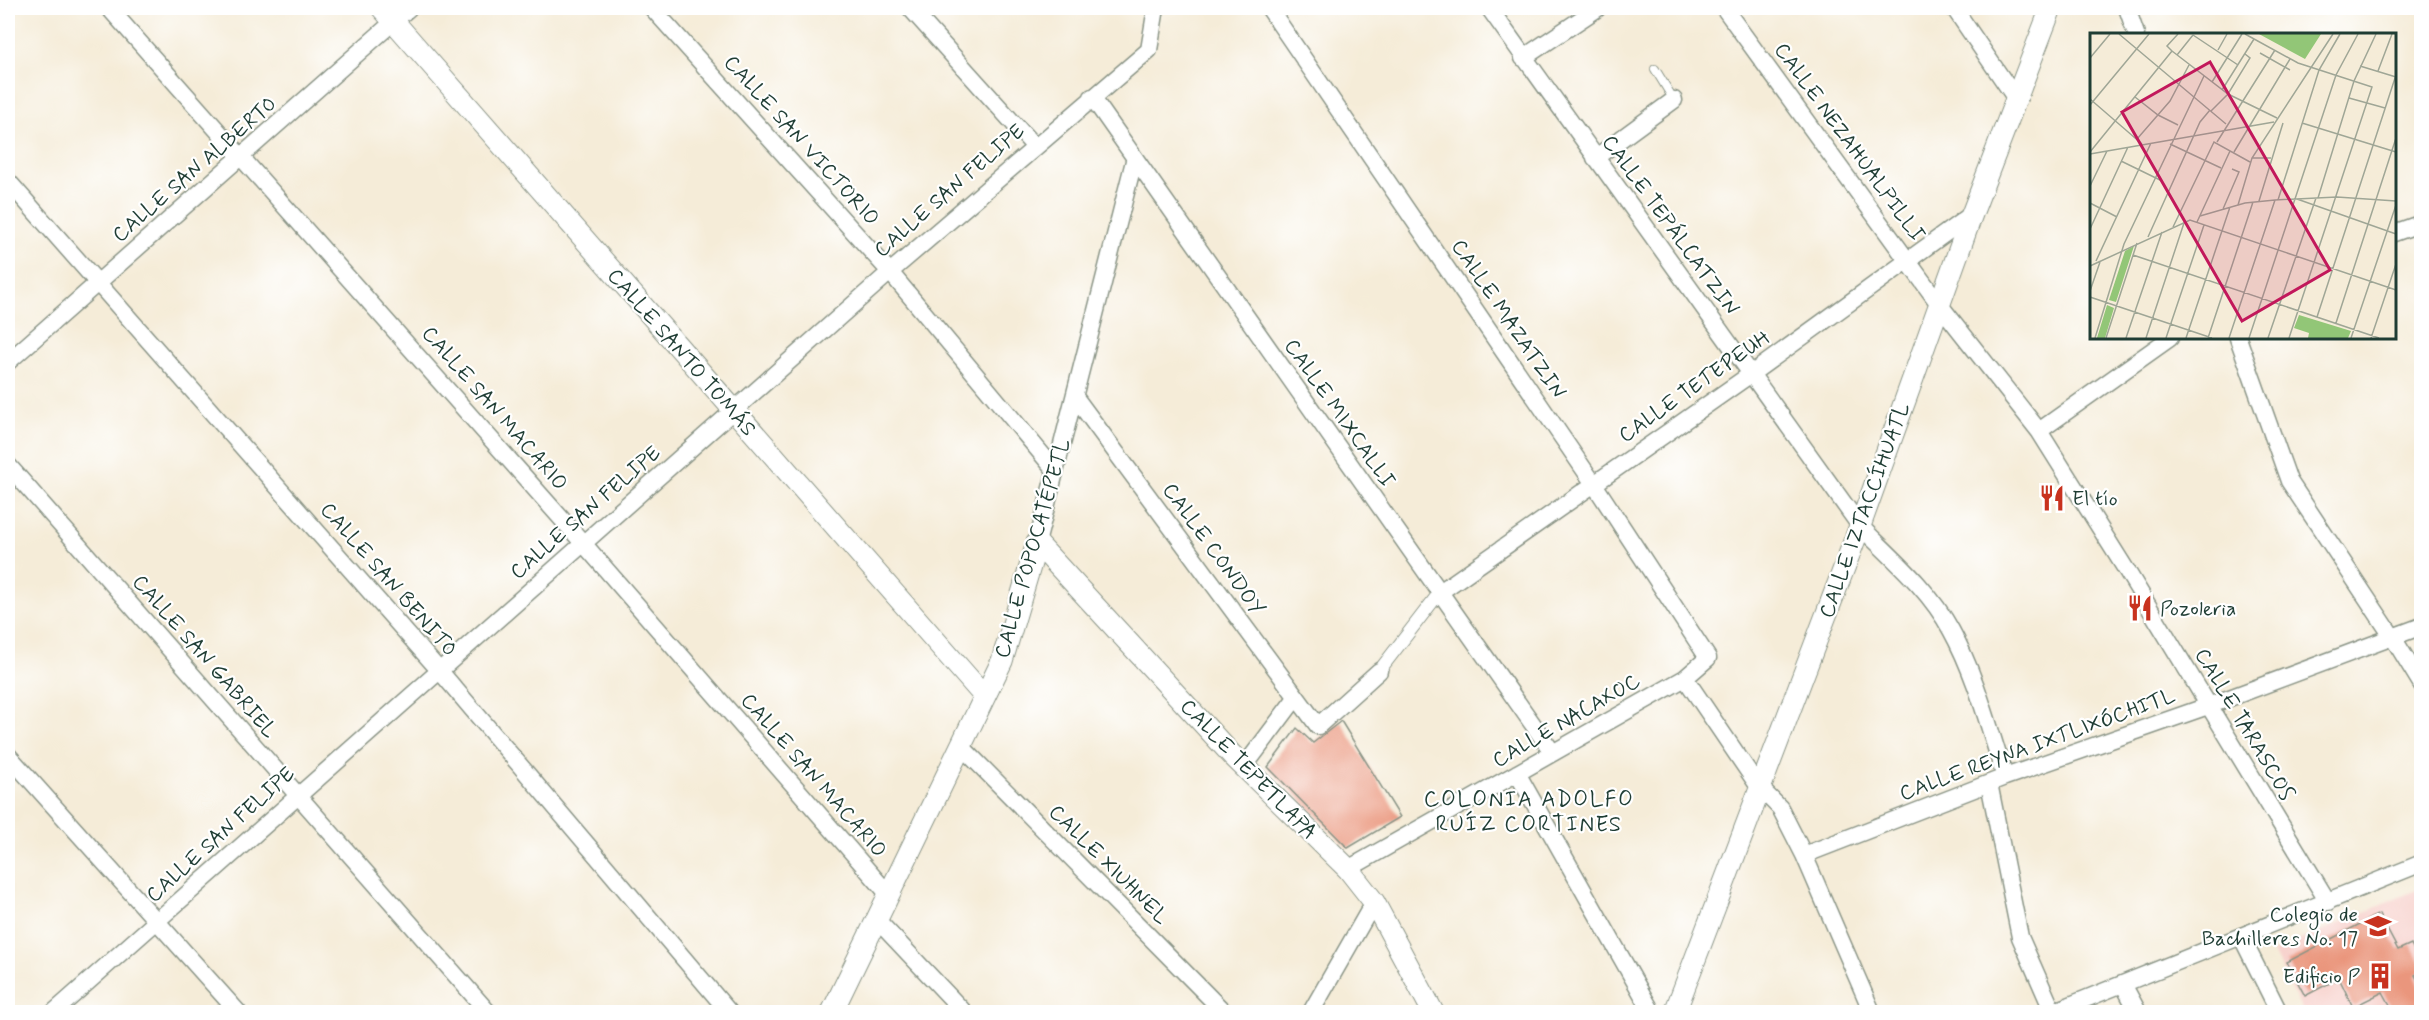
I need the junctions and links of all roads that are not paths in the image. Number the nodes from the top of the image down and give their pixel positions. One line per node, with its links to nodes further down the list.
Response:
1 (109, 8): 20 (street, CALLE SAN MACARIO)
2 (652, 8): 28 (street, CALLE SAN VICTORIO)
3 (910, 8): 19 (street)
4 (1156, 8): 16 (street, CALLE SAN FELIPE)
5 (1269, 8): 40 (street, CALLE MAZATZIN)
6 (1489, 8): 14 (street, CALLE TEPÁLCATZIN)
7 (1598, 8): 14 (street)
8 (1724, 8): 27 (street, CALLE NEZAHUALPILLI)
9 (1954, 8): 17 (street)
10 (2053, 8): 17 (street, CALLE IZTACCÍHUATL)
11 (2127, 8): 13 (street)
12 (395, 12): 20 (street, CALLE SAN ALBERTO); 36 (street, CALLE SANTO TOMÁS)
13 (2136, 33)
14 (1523, 58): 21 (street, CALLE TEPÁLCATZIN)
15 (1655, 69): 18 (lane)
16 (1092, 98): 19 (street, CALLE SAN FELIPE); 22 (street, CALLE MIXCALLI)
17 (2016, 99): 24 (street, CALLE IZTACCÍHUATL)
18 (1674, 100): 21 (street)
19 (1034, 146): 28 (street, CALLE SAN FELIPE)
20 (243, 157): 29 (street, CALLE SAN ALBERTO); 42 (street, CALLE SAN MACARIO)
21 (1595, 158): 34 (street, CALLE TEPÁLCATZIN)
22 (1134, 161): 35 (street, CALLE POPOCATÉPETL); 44 (street, CALLE MIXCALLI)
23 (8, 181): 29 (street, CALLE SAN BENITO)
24 (1972, 214): 27 (street, CALLE TETEPEUH); 30 (street, CALLE IZTACCÍHUATL)
25 (2421, 223): 26 (street)
26 (2396, 232)
27 (1907, 260): 30 (street, CALLE NEZAHUALPILLI); 34 (street, CALLE TETEPEUH)
28 (890, 272): 36 (street, CALLE SAN FELIPE); 39 (street, CALLE SAN VICTORIO)
29 (98, 282): 33 (street, CALLE SAN ALBERTO); 48 (street, CALLE SAN BENITO)
30 (1939, 304): 37 (street, CALLE TARASCOS); 41 (street, CALLE IZTACCÍHUATL)
31 (2169, 339): 37 (street)
32 (2238, 339): 46 (street)
33 (8, 362)
34 (1751, 374): 40 (street, CALLE TETEPEUH); 41 (street, CALLE TEPÁLCATZIN)
35 (1075, 397): 39 (street, CALLE POPOCATÉPETL); 53 (street, CALLE CONDOY)
36 (734, 412): 42 (street, CALLE SAN FELIPE); 52 (street, CALLE SANTO TOMÁS)
37 (2039, 431): 54 (street, CALLE TARASCOS)
38 (8, 465): 62 (street, CALLE SAN GABRIEL)
39 (1055, 470): 43 (street, CALLE POPOCATÉPETL)
40 (1594, 483): 44 (street, CALLE TETEPEUH); 47 (street, CALLE MAZATZIN)
41 (1860, 526): 60 (street, CALLE TEPÁLCATZIN); 61 (street, CALLE IZTACCÍHUATL)
42 (584, 543): 48 (street, CALLE SAN FELIPE); 66 (street, CALLE SAN MACARIO)
43 (1037, 543): 52 (street, CALLE POPOCATÉPETL); 58 (street, CALLE TEPETLAPA)
44 (1440, 592): 49 (street); 56 (street, CALLE MIXCALLI)
45 (2421, 626): 46 (street, CALLE REYNA IXTLIXÓCHITL)
46 (2392, 636): 51 (street); 54 (street, CALLE REYNA IXTLIXÓCHITL)
47 (1708, 658): 50 (street, CALLE NACAXOC)
48 (439, 670): 62 (street, CALLE SAN FELIPE); 76 (street, CALLE SAN BENITO)
49 (1379, 671): 53 (street, CALLE CONDOY)
50 (1685, 678): 56 (street, CALLE NACAXOC); 61 (street)
51 (2421, 685)
52 (984, 696): 55 (street, CALLE POPOCATÉPETL)
53 (1295, 699): 58 (street)
54 (2208, 706): 60 (street, CALLE REYNA IXTLIXÓCHITL); 68 (street, CALLE TARASCOS)
55 (962, 747): 66 (street, CALLE POPOCATÉPETL); 79 (street, CALLE XIUHNEL)
56 (1552, 753): 59 (street, CALLE NACAXOC)
57 (8, 755): 69 (street)
58 (1244, 767): 65 (street, CALLE TEPETLAPA)
59 (1517, 774): 65 (street, CALLE NACAXOC); 82 (street)
60 (1997, 780): 63 (street, CALLE REYNA IXTLIXÓCHITL); 85 (street, CALLE TEPÁLCATZIN)
61 (1759, 787): 63 (street); 83 (street, CALLE IZTACCÍHUATL)
62 (297, 795): 69 (street, CALLE SAN FELIPE); 75 (street, CALLE SAN GABRIEL)
63 (1804, 855): 84 (street)
64 (2421, 863): 68 (street)
65 (1348, 870): 67 (street, CALLE TEPETLAPA)
66 (890, 896): 70 (street, CALLE POPOCATÉPETL)
67 (1374, 902): 80 (street); 81 (street, CALLE TEPETLAPA)
68 (2328, 902): 71 (street)
69 (158, 921): 73 (street, CALLE SAN FELIPE); 74 (street)
70 (878, 921): 77 (street, CALLE POPOCATÉPETL); 78 (street)
71 (2241, 936): 72 (street); 87 (street)
72 (2123, 984): 85 (street); 86 (street)
73 (54, 1012)
74 (238, 1012)
75 (488, 1012)
76 (729, 1012)
77 (832, 1012)
78 (964, 1012)
79 (1224, 1012)
80 (1311, 1012)
81 (1434, 1012)
82 (1652, 1012)
83 (1676, 1012)
84 (1872, 1012)
85 (2053, 1012)
86 (2138, 1012)
87 (2279, 1012)

